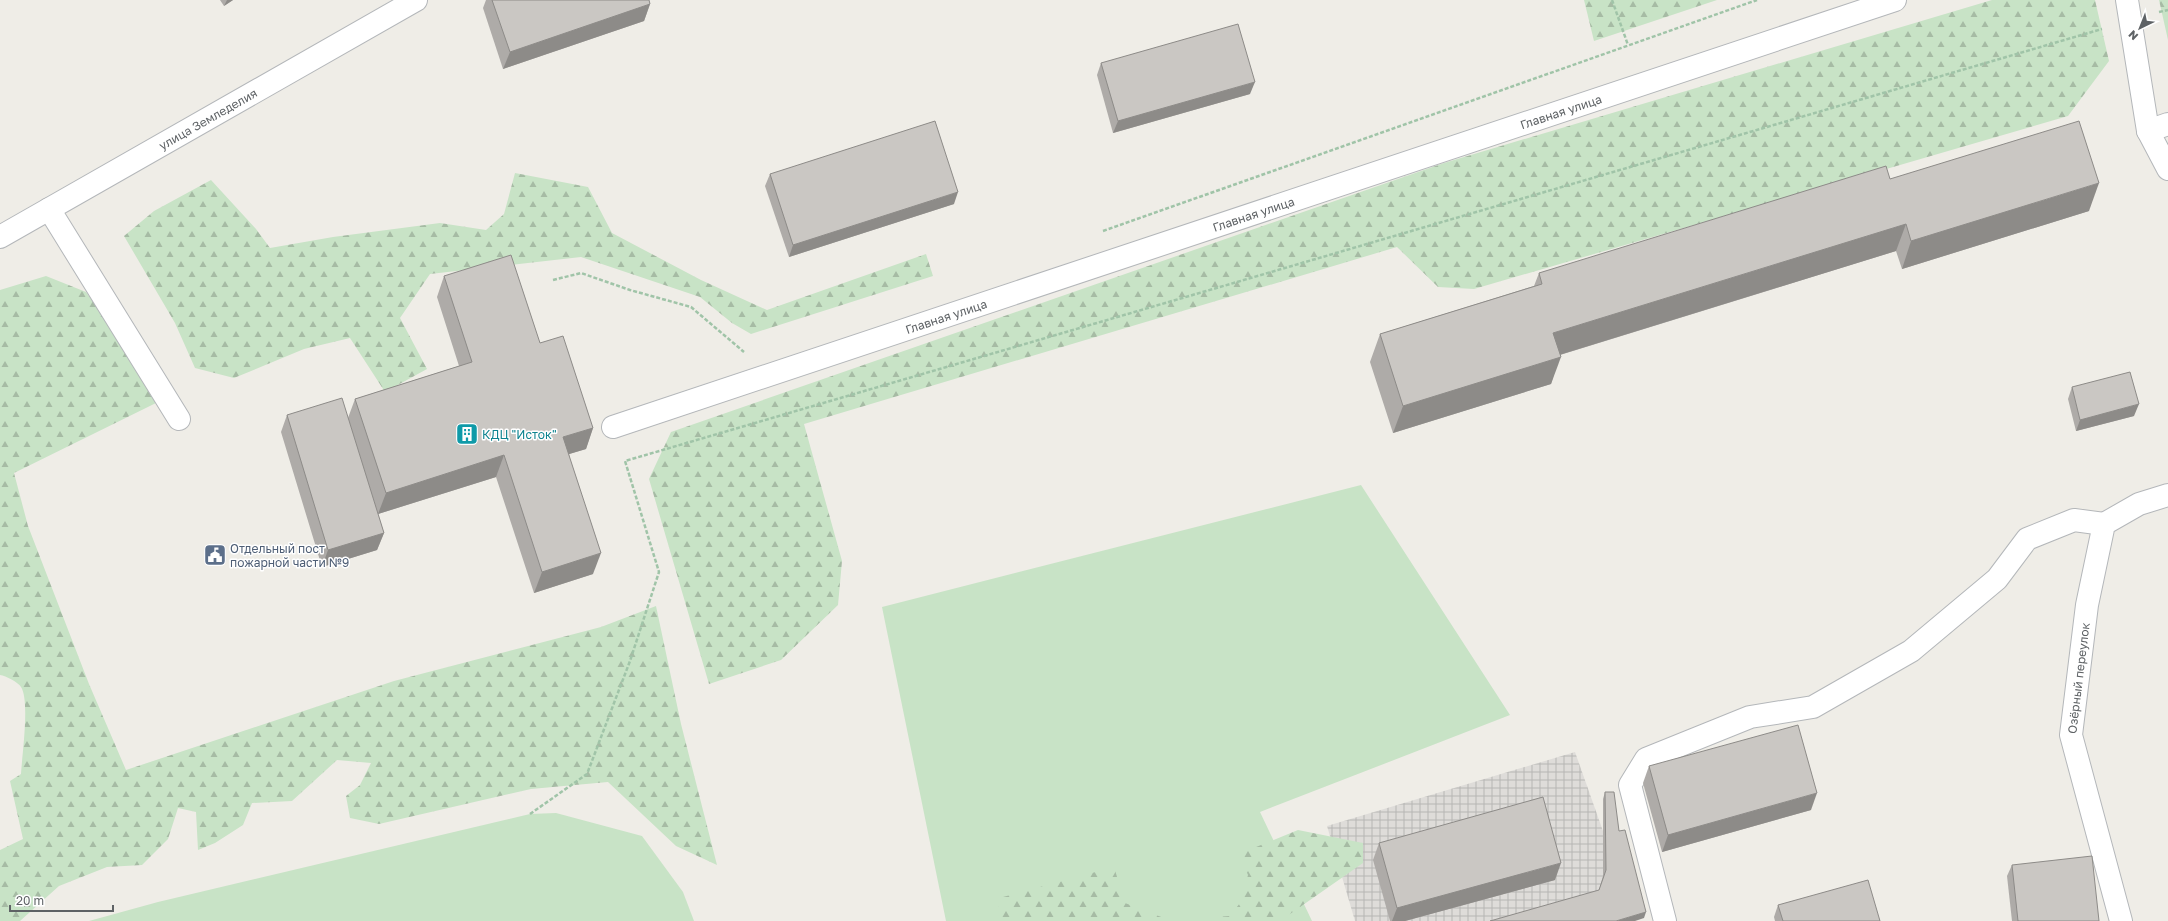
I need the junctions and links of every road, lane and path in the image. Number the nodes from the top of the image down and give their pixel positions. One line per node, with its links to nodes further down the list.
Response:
1 (416, 0): 11 (street, улица Земледелия)
2 (1612, 0): 7 (path)
3 (1757, 0): 7 (path)
4 (1895, 0): 17 (street, Главная улица)
5 (2130, 10): 6 (path); 9 (street); 20 (path)
6 (2168, 10)
7 (1628, 45): 12 (path)
8 (2168, 124): 9 (street)
9 (2148, 131): 10 (street)
10 (2168, 169)
11 (49, 209): 13 (street, улица Земледелия); 16 (street)
12 (1102, 231)
13 (0, 237)
14 (552, 280): 15 (path)
15 (748, 356)
16 (179, 418)
17 (613, 427)
18 (2168, 495): 19 (street)
19 (2104, 524): 21 (street); 22 (street, Озёрный переулок)
20 (530, 814)
21 (1665, 921)
22 (2121, 921)

